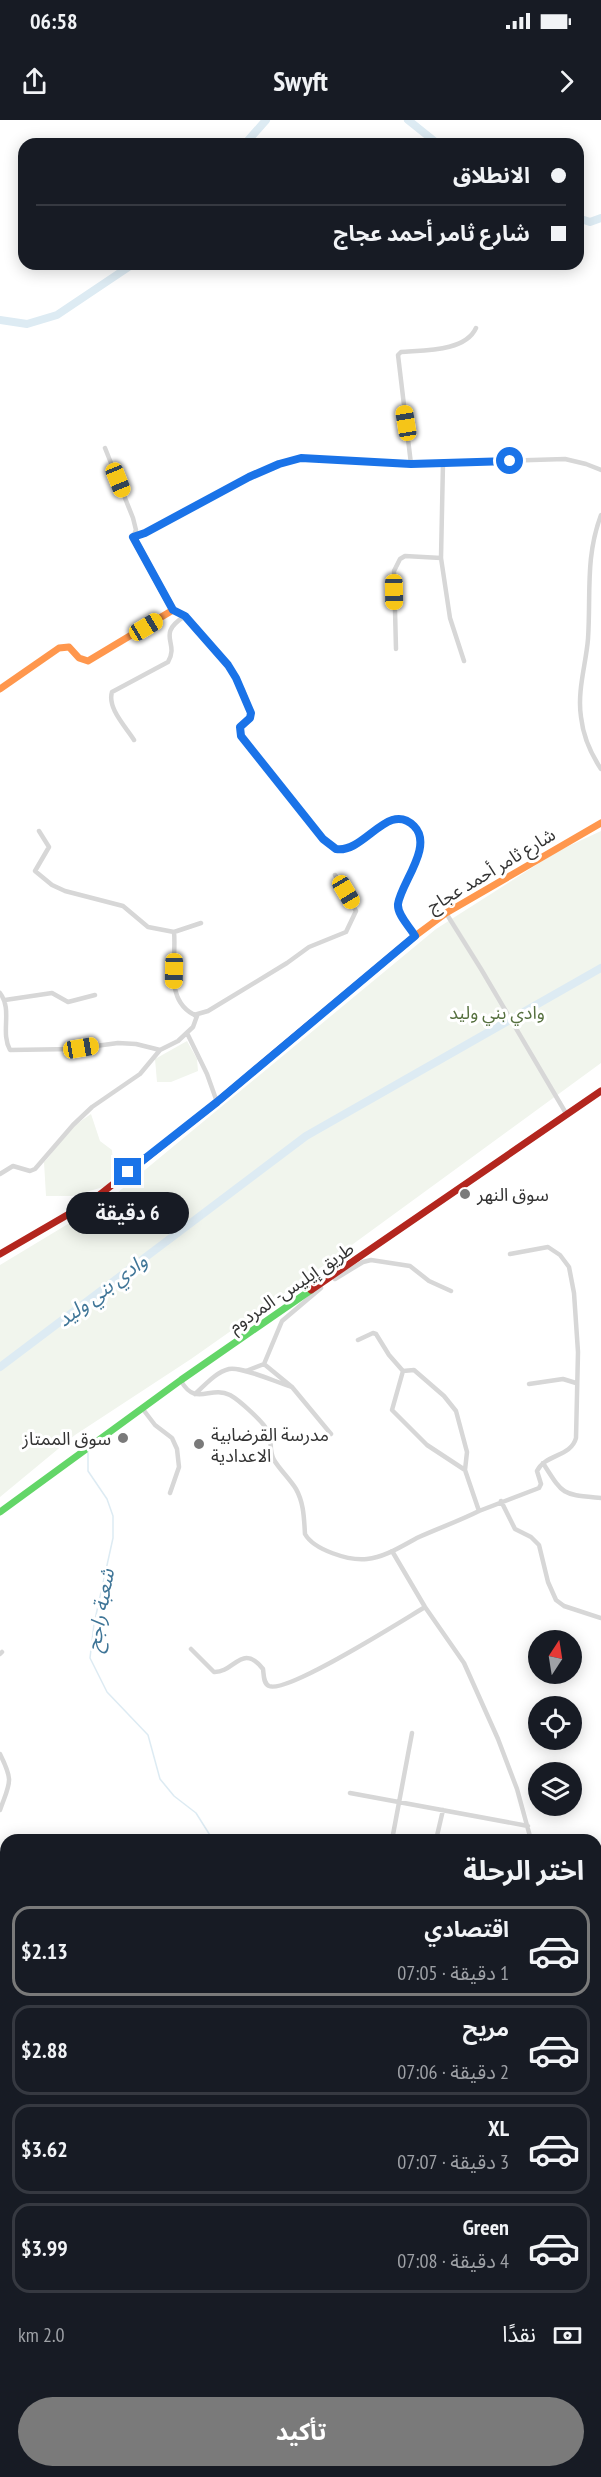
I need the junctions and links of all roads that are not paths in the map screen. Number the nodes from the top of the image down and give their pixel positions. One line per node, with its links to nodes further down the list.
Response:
1 (476, 328): 4 (street)
2 (105, 448): 7 (street)
3 (443, 463): 4 (street); 5 (street); 8 (street)
4 (411, 464): 7 (street)
5 (601, 470)
6 (601, 515): 15 (street)
7 (133, 537): 9 (main road)
8 (441, 558): 11 (street); 12 (street)
9 (173, 610): 10 (street); 13 (main road)
10 (185, 616): 14 (street); 22 (street)
11 (396, 649)
12 (465, 661)
13 (0, 690)
14 (134, 740)
15 (601, 769)
16 (601, 823): 19 (main road, شارع ثامر أحمد عجاج)
17 (39, 831): 21 (street)
18 (335, 875): 26 (street)
19 (446, 913): 22 (main road, شارع ثامر أحمد عجاج); 31 (street)
20 (201, 923): 21 (street)
21 (174, 932): 26 (street)
22 (415, 936): 30 (main road, شارع ثامر أحمد عجاج)
23 (0, 993): 25 (street)
24 (94, 995): 25 (street)
25 (5, 1000): 28 (street)
26 (194, 1015): 27 (street)
27 (187, 1033): 28 (street); 30 (street)
28 (160, 1050): 32 (street)
29 (601, 1091): 31 (main road, طريق إيليس- المردوم)
30 (217, 1102): 33 (main road, شارع ثامر أحمد عجاج)
31 (567, 1115): 35 (main road, طريق إيليس- المردوم)
32 (0, 1174)
33 (0, 1254)
34 (510, 1254): 42 (street)
35 (324, 1284): 36 (street); 38 (street); 41 (main road, طريق إيليس- المردوم)
36 (451, 1291)
37 (358, 1340): 40 (street)
38 (264, 1364): 39 (street); 44 (street)
39 (246, 1371): 44 (street); 45 (street)
40 (403, 1371): 49 (street); 49 (street)
41 (181, 1380): 45 (street); 46 (main road, طريق إيليس- المردوم)
42 (576, 1383): 43 (street); 48 (street)
43 (529, 1384)
44 (292, 1387): 47 (street)
45 (195, 1394): 55 (street)
46 (142, 1408): 50 (street); 54 (main road, طريق إيليس- المردوم)
47 (331, 1434)
48 (543, 1462): 51 (street); 52 (street)
49 (465, 1470): 53 (street)
50 (170, 1493)
51 (601, 1498)
52 (501, 1501): 53 (street); 57 (street)
53 (479, 1511): 55 (street)
54 (0, 1512)
55 (392, 1551): 56 (street)
56 (425, 1607): 58 (street); 65 (street)
57 (601, 1618)
58 (191, 1649)
59 (412, 1733): 62 (street)
60 (0, 1754): 63 (street)
61 (350, 1793): 62 (street)
62 (400, 1803): 64 (street); 66 (street)
63 (0, 1810)
64 (443, 1810): 65 (street); 67 (street)
65 (528, 1826): 68 (street)
66 (393, 1834)
67 (437, 1834)
68 (530, 1834)

